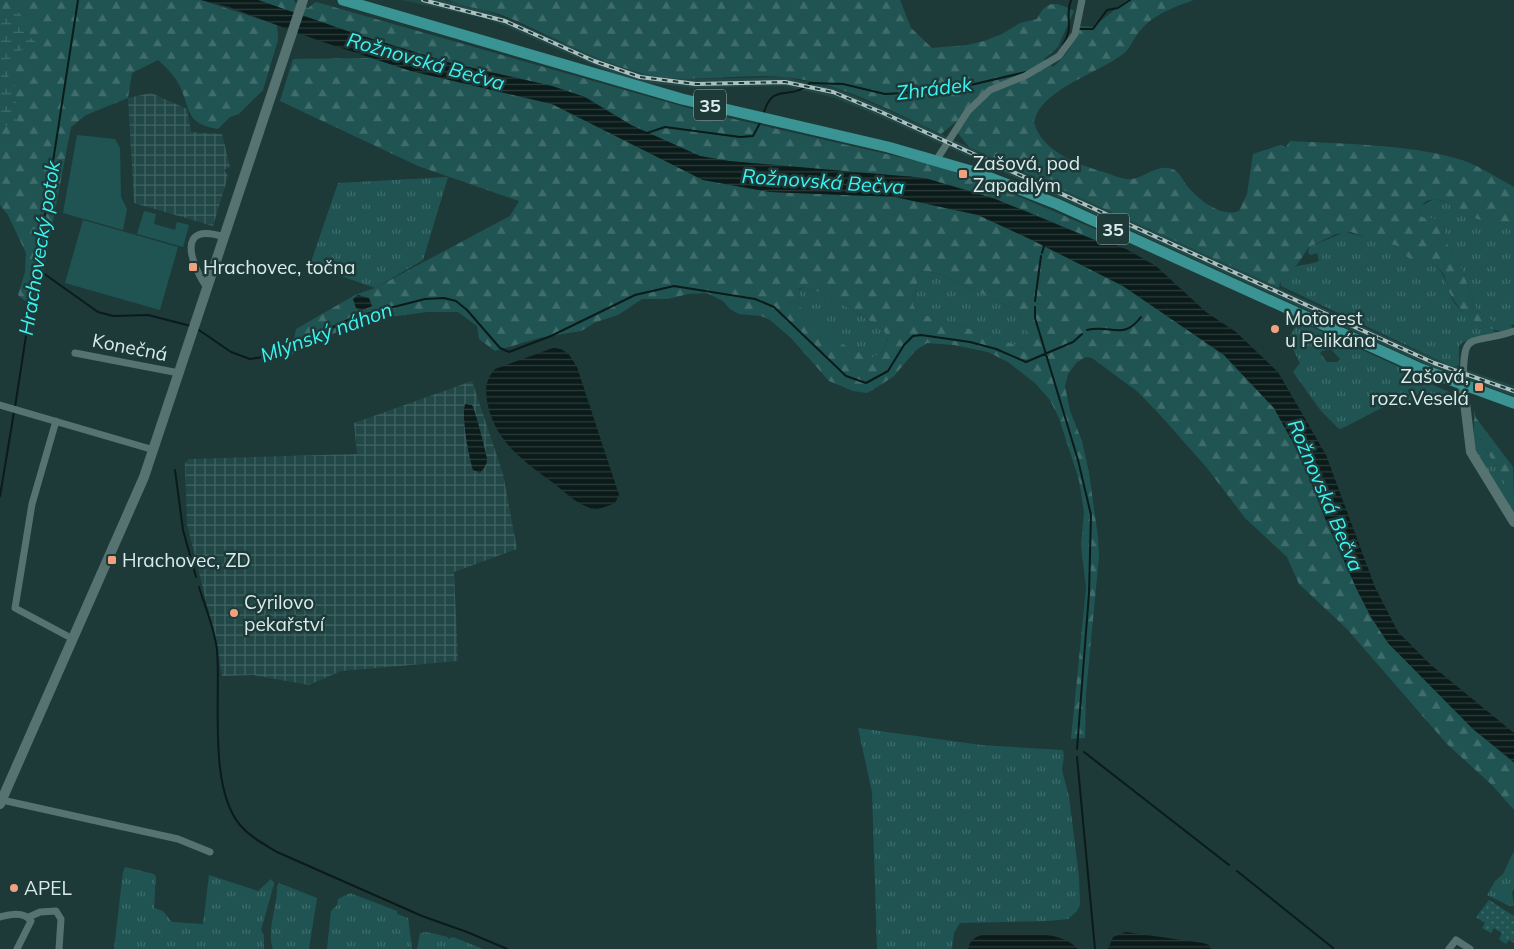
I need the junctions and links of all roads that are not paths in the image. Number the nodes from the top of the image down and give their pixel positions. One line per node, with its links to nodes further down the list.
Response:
1 (343, 0): 4 (main road, 35)
2 (1082, 0): 4 (street)
3 (302, 3): 5 (street)
4 (937, 159): 10 (main road, 35)
5 (224, 237): 6 (street); 6 (street)
6 (207, 288): 9 (street)
7 (1514, 331): 10 (street)
8 (75, 353): 9 (street, Konečná)
9 (179, 373): 14 (street)
10 (1463, 386): 11 (main road, 35); 15 (street)
11 (1514, 403)
12 (0, 405): 13 (street)
13 (56, 421): 14 (street); 16 (street)
14 (154, 450): 16 (street)
15 (1514, 522)
16 (73, 639): 17 (street)
17 (1, 802): 18 (street)
18 (210, 852)
19 (0, 917): 20 (street)
20 (29, 917): 21 (street); 22 (street)
21 (17, 949)
22 (59, 949)
23 (1449, 949): 24 (street)
24 (1470, 949)

